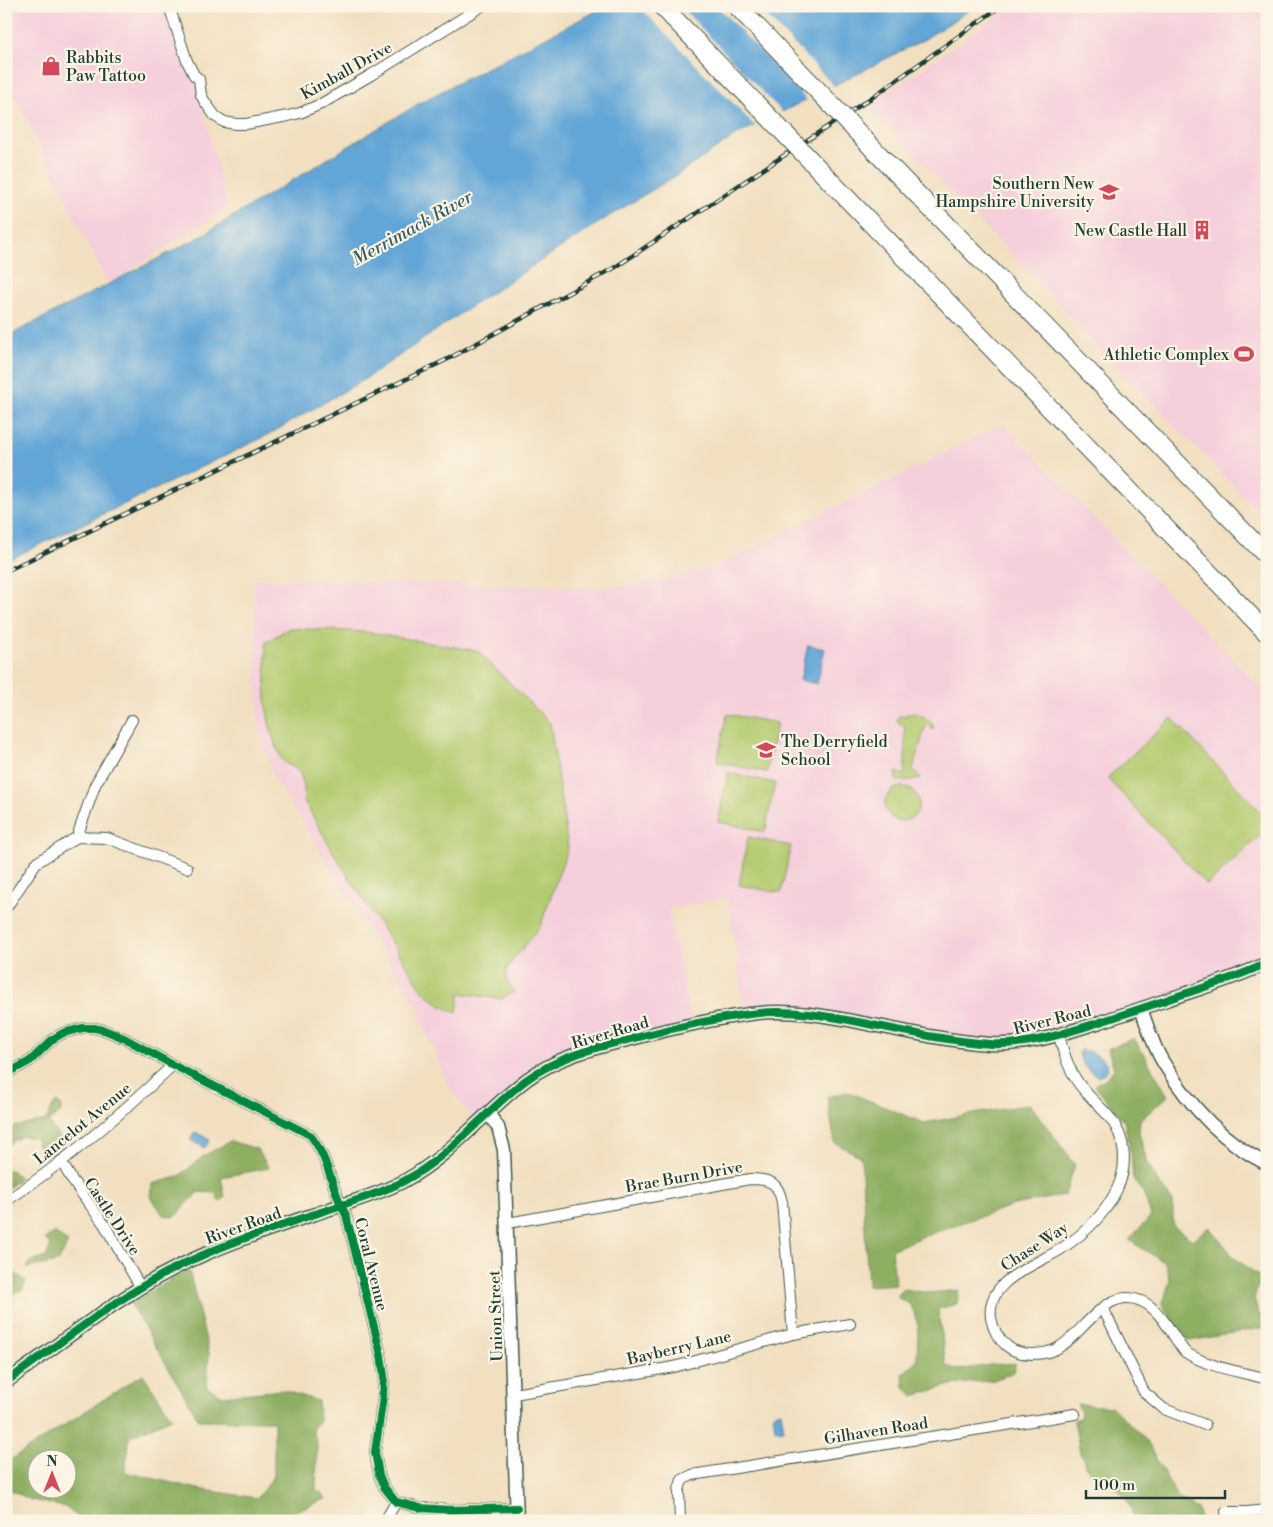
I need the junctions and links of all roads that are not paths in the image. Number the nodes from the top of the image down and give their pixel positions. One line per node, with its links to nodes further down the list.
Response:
1 (169, 6): 2 (street, Kimball Drive)
2 (482, 6)
3 (662, 6): 6 (highway, bridge)
4 (738, 6): 5 (highway, bridge)
5 (1267, 556)
6 (1267, 633)
7 (132, 720): 8 (street)
8 (77, 836): 9 (street); 10 (street)
9 (187, 868)
10 (6, 908)
11 (1267, 963): 12 (street, River Road)
12 (1142, 1009): 13 (street, River Road); 18 (street)
13 (1059, 1035): 16 (street, River Road); 23 (street, Chase Way)
14 (173, 1065): 15 (street, Coral Avenue); 17 (street, Lancelot Avenue); 20 (street, Coral Avenue)
15 (6, 1074)
16 (488, 1113): 20 (street, River Road); 21 (street, Union Street)
17 (61, 1161): 19 (street, Lancelot Avenue); 22 (street, Castle Drive)
18 (1267, 1164)
19 (6, 1201)
20 (341, 1205): 22 (street, River Road); 31 (street, Coral Avenue)
21 (508, 1223): 25 (street, Brae Burn Drive); 28 (street, Union Street)
22 (141, 1288): 27 (street, River Road)
23 (1103, 1308): 26 (street, Chase Way); 30 (street)
24 (850, 1324): 25 (street, Bayberry Lane)
25 (793, 1334): 28 (street, Bayberry Lane)
26 (1267, 1379)
27 (6, 1382)
28 (514, 1394): 34 (street, Union Street)
29 (1075, 1414): 36 (street, Gilhaven Road)
30 (1205, 1425)
31 (396, 1502): 34 (street); 35 (street)
32 (1267, 1510): 33 (street)
33 (1226, 1512)
34 (517, 1514)
35 (385, 1521)
36 (680, 1521)

